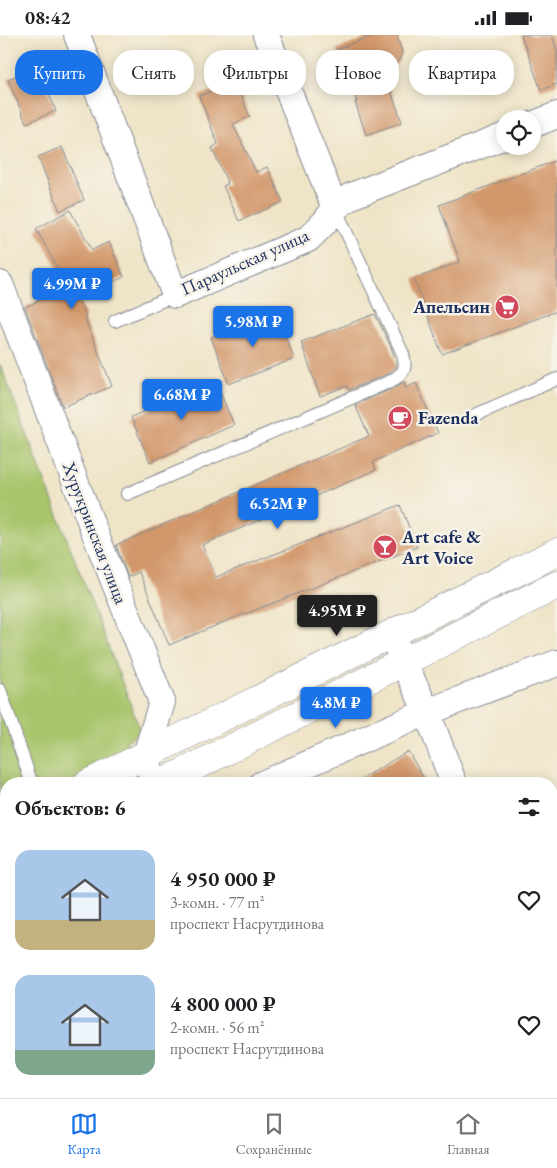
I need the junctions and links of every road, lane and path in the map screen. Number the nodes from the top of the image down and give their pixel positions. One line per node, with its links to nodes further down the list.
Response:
1 (77, 35): 8 (street, Параульская улица)
2 (266, 35): 6 (street)
3 (557, 115): 4 (street)
4 (541, 121)
5 (496, 140): 6 (street, Параульская улица)
6 (335, 208): 8 (street, Параульская улица); 12 (lane)
7 (0, 284): 20 (street, Хурукринская улица)
8 (175, 295): 9 (lane)
9 (115, 321)
10 (557, 379): 11 (lane)
11 (471, 417)
12 (127, 494)
13 (557, 552): 15 (main road)
14 (557, 585): 16 (main road)
15 (392, 634): 16 (street); 20 (main road)
16 (403, 661): 19 (street); 24 (main road)
17 (557, 663): 19 (street)
18 (0, 690): 21 (lane)
19 (427, 712): 25 (street); 26 (street)
20 (141, 757): 22 (main road); 23 (street)
21 (30, 777)
22 (101, 777)
23 (151, 777)
24 (174, 777)
25 (278, 777)
26 (451, 777)

